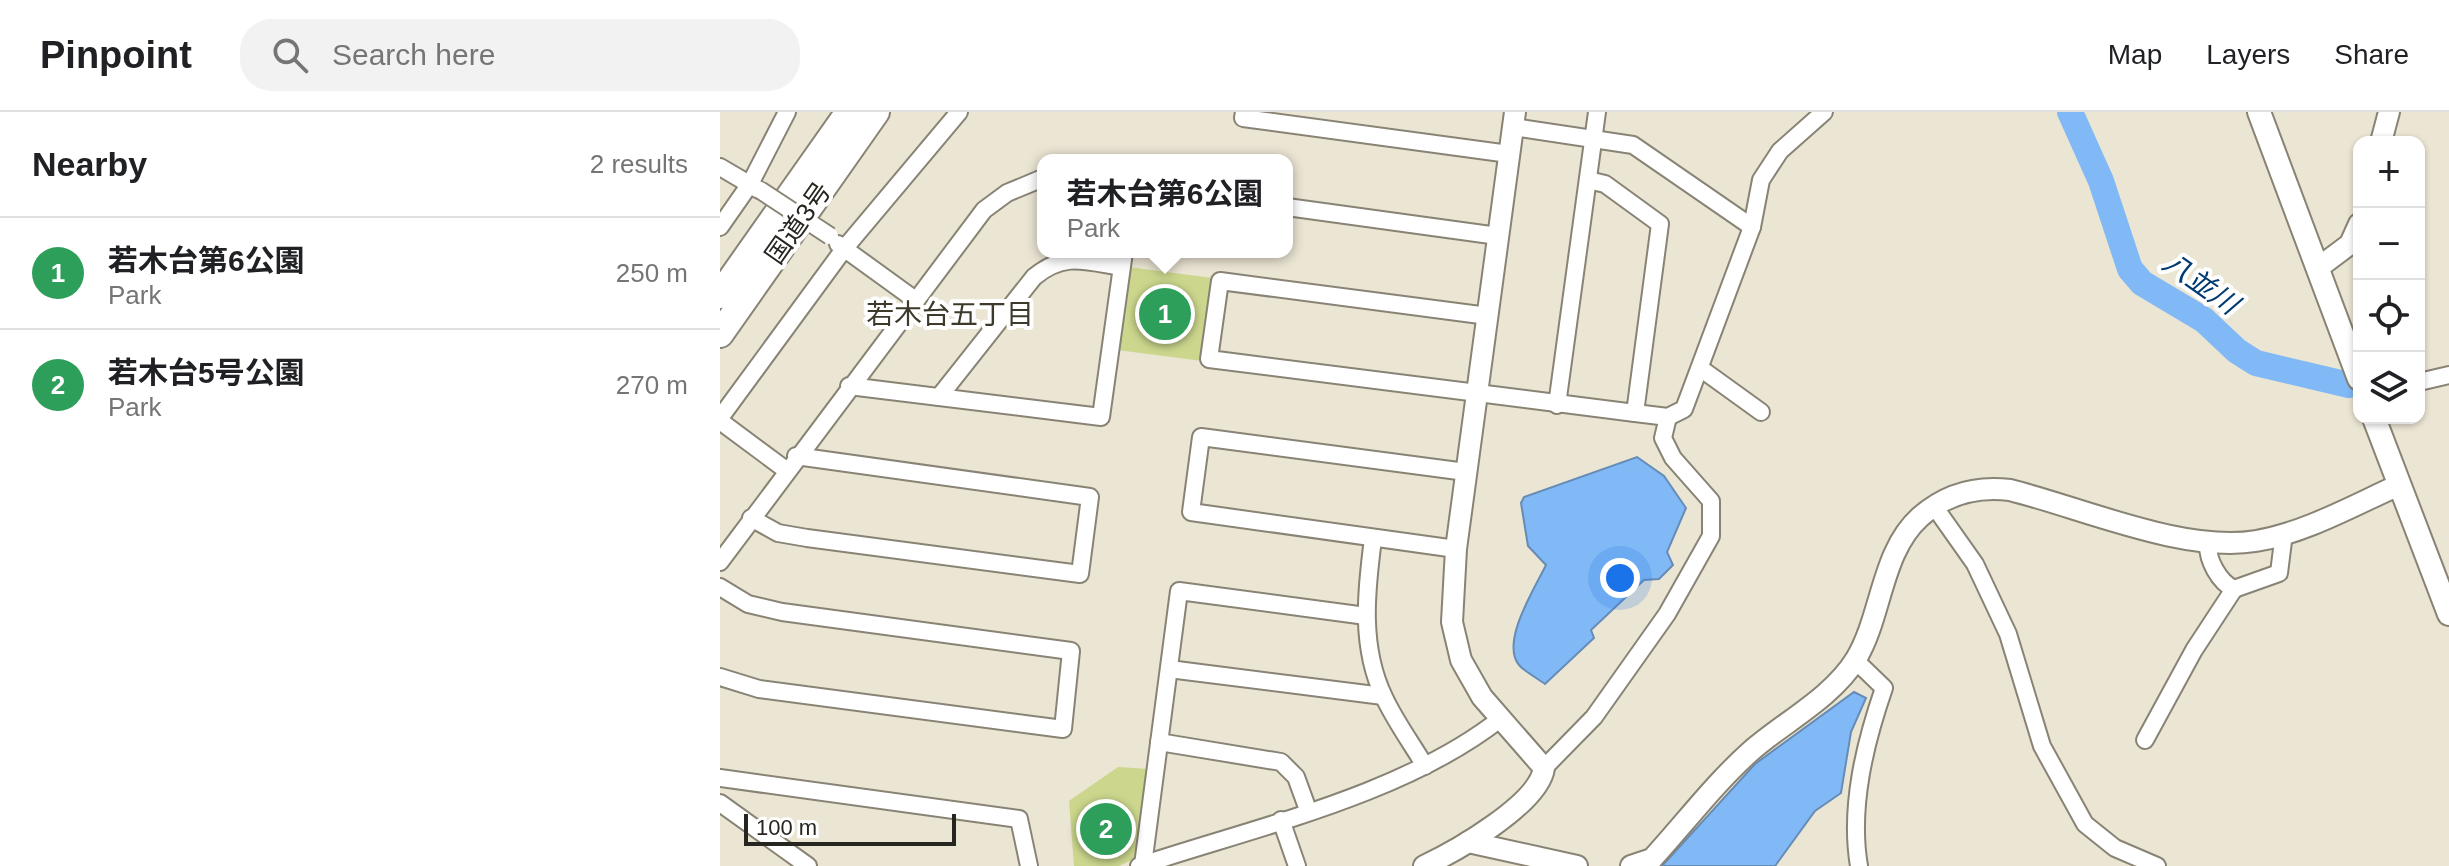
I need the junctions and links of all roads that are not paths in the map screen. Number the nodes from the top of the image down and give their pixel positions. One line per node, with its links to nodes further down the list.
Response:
1 (787, 112): 16 (street)
2 (959, 112): 22 (street)
3 (1244, 112): 12 (street)
4 (1597, 112): 11 (street)
5 (1824, 112): 19 (street)
6 (2259, 112): 24 (main road)
7 (2389, 112): 10 (street)
8 (866, 117): 25 (highway, 国道3号); 28 (highway, 国道3号)
9 (1514, 119): 11 (street); 12 (street)
10 (2383, 136)
11 (1594, 137): 15 (street); 19 (street)
12 (1509, 154): 20 (street)
13 (720, 167): 16 (street)
14 (1037, 180): 26 (street)
15 (1588, 180): 36 (street); 38 (street)
16 (755, 187): 18 (street); 22 (street, bridge)
17 (1293, 208): 20 (street)
18 (720, 227)
19 (1752, 227): 30 (street)
20 (1498, 236): 27 (street)
21 (2353, 237): 24 (street)
22 (844, 249): 26 (street); 40 (street)
23 (1123, 260): 35 (street); 35 (street)
24 (2318, 268): 29 (main road)
25 (720, 295)
26 (914, 299): 33 (street)
27 (1488, 316): 34 (street); 34 (street)
28 (720, 334)
29 (2353, 363)
30 (1700, 368): 37 (street); 39 (street)
31 (2449, 375): 32 (street)
32 (2425, 381)
33 (849, 386): 35 (street); 42 (street)
34 (1478, 395): 36 (street); 44 (street)
35 (939, 397)
36 (1557, 405): 38 (street)
37 (1761, 412)
38 (1635, 413): 39 (street)
39 (1668, 417): 65 (street)
40 (720, 419): 43 (street)
41 (2376, 424): 45 (main road)
42 (796, 456): 43 (street); 47 (street)
43 (786, 470): 47 (street)
44 (1466, 472): 49 (street); 51 (street)
45 (2399, 485): 48 (street); 55 (main road)
46 (1934, 506): 50 (street); 57 (street); 79 (street)
47 (751, 518): 52 (street)
48 (2284, 533): 50 (street); 54 (street)
49 (1373, 539): 51 (street); 56 (street)
50 (2208, 543): 54 (street)
51 (1456, 549): 61 (street)
52 (720, 562)
53 (720, 587): 59 (street)
54 (2234, 589): 62 (street)
55 (2449, 614)
56 (1366, 616): 58 (street); 60 (street)
57 (1855, 660): 77 (street); 78 (street)
58 (1169, 669): 60 (street); 63 (street)
59 (720, 677)
60 (1383, 696): 64 (street)
61 (1500, 719): 64 (street); 65 (street)
62 (2145, 740)
63 (1159, 742): 68 (street); 71 (street)
64 (1425, 766): 68 (street)
65 (1544, 768): 70 (street)
66 (720, 778): 73 (street)
67 (720, 803): 72 (street)
68 (1308, 810): 69 (street)
69 (1281, 820): 71 (street); 74 (street)
70 (1468, 842): 75 (street); 76 (street)
71 (1141, 865)
72 (808, 866)
73 (1029, 866)
74 (1297, 866)
75 (1424, 866)
76 (1577, 866)
77 (1631, 866)
78 (1859, 866)
79 (2157, 866)

